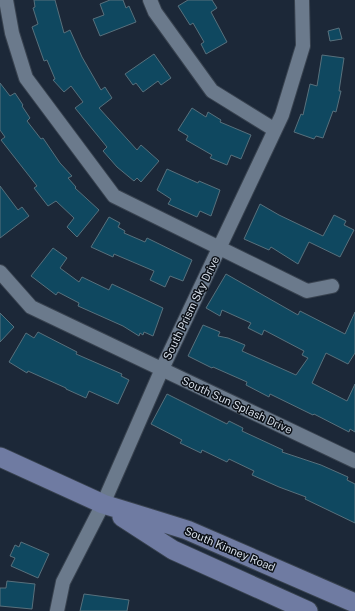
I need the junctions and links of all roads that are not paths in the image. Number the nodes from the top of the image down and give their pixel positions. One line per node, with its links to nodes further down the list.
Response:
1 (6, 0): 5 (street)
2 (150, 0): 4 (street)
3 (302, 0): 4 (street, South Prism Sky Drive)
4 (275, 130): 5 (street, South Prism Sky Drive)
5 (220, 248): 7 (street); 8 (street, South Prism Sky Drive)
6 (0, 272): 8 (street, South Sun Splash Drive)
7 (332, 286)
8 (162, 369): 10 (street, South Sun Splash Drive); 11 (street, South Prism Sky Drive)
9 (0, 457): 11 (main road, South Kinney Road)
10 (355, 461)
11 (103, 504): 12 (main road, South Kinney Road); 13 (street, South Prism Sky Drive); 14 (main road, South Kinney Road)
12 (355, 603)
13 (57, 611)
14 (308, 611)

